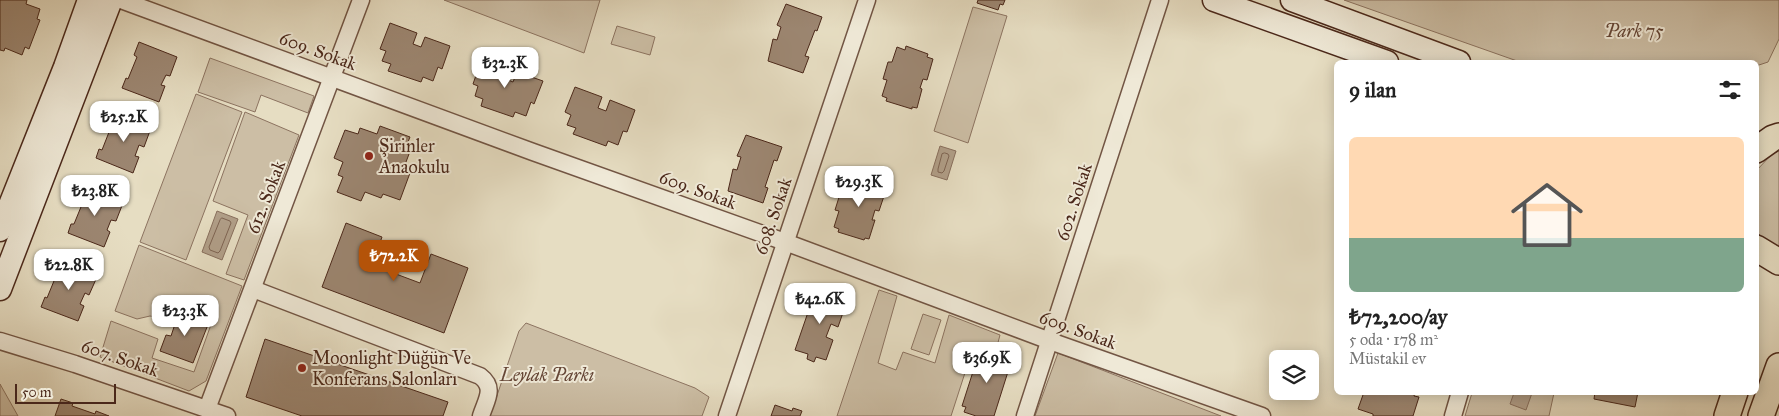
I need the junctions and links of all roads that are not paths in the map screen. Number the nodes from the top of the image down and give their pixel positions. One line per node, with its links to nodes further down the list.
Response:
1 (89, 0): 12 (main road)
2 (111, 0): 17 (main road)
3 (121, 0): 11 (street, 609. Sokak)
4 (361, 0): 11 (street, 612. Sokak)
5 (867, 0): 13 (street, 608. Sokak)
6 (1160, 0): 19 (street, 602. Sokak)
7 (1214, 0): 9 (main road)
8 (1292, 0): 10 (main road)
9 (1381, 60)
10 (1454, 60)
11 (332, 77): 13 (street, 609. Sokak); 16 (street, 612. Sokak)
12 (0, 230)
13 (785, 242): 19 (street, 609. Sokak); 26 (street, 608. Sokak)
14 (1759, 250): 15 (main road)
15 (1779, 262)
16 (252, 289): 23 (street, 612. Sokak); 25 (street)
17 (0, 290)
18 (0, 341): 23 (street, 607. Sokak)
19 (1050, 341): 27 (street, 602. Sokak); 28 (street, 609. Sokak)
20 (1779, 366): 31 (main road)
21 (1459, 395): 29 (street)
22 (1734, 395): 30 (main road)
23 (207, 408): 24 (street, 607. Sokak)
24 (227, 416)
25 (481, 416)
26 (727, 416)
27 (1026, 416)
28 (1262, 416)
29 (1453, 416)
30 (1727, 416)
31 (1762, 416)

